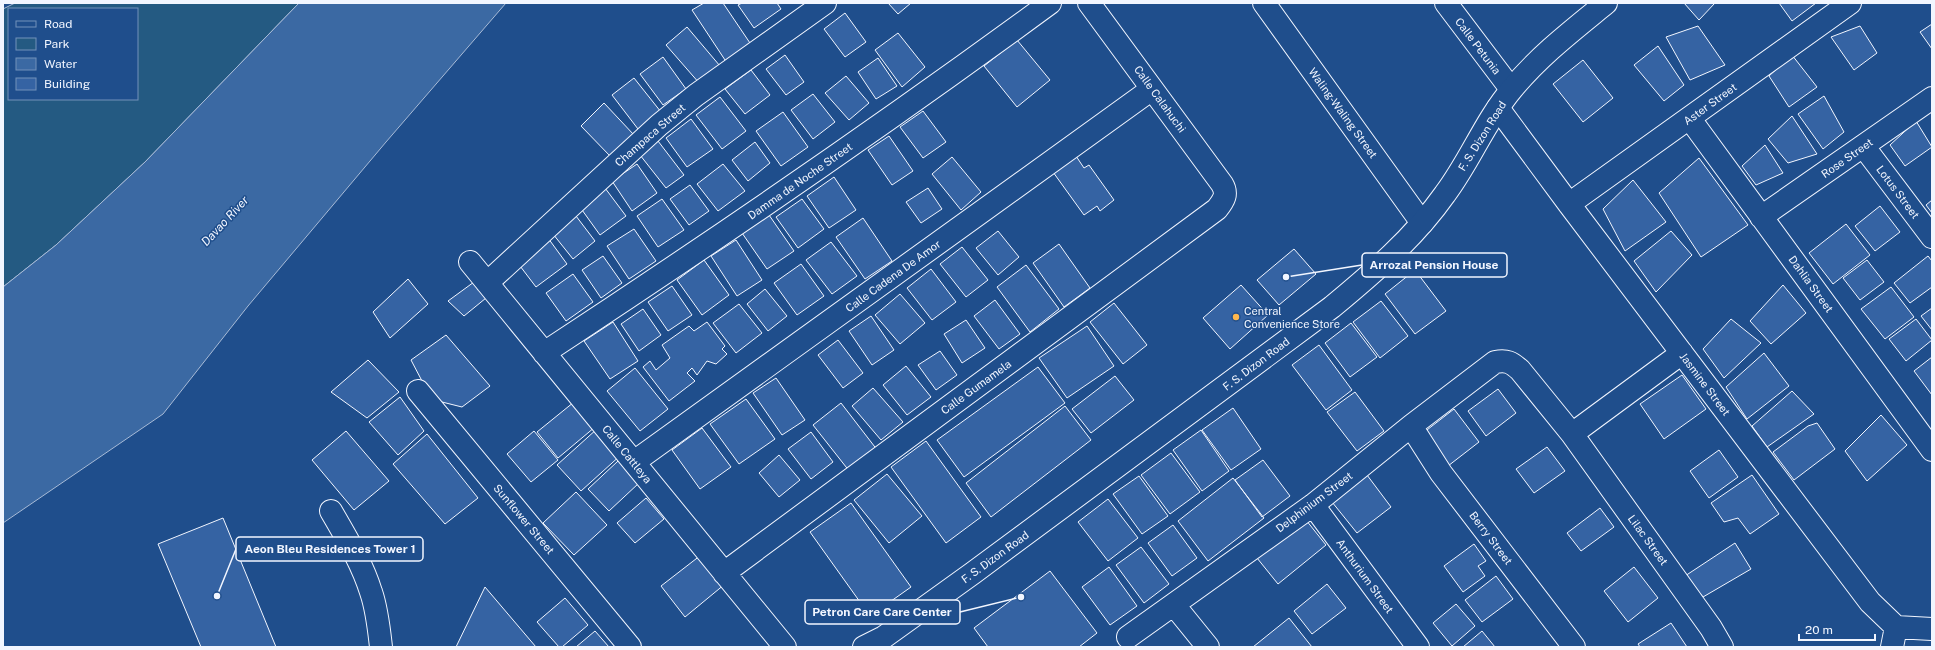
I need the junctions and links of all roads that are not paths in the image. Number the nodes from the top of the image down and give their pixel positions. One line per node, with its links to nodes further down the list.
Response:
1 (1050, 3): 21 (street, Damma de Noche Street)
2 (1089, 3): 8 (street, Calle Calahuchi)
3 (1264, 3): 17 (street, Waling-Waling Street)
4 (1446, 3): 9 (street, Calle Petunia)
5 (1606, 3): 9 (street, F. S. Dizon Road)
6 (1850, 3): 12 (street, Aster Street)
7 (811, 7): 20 (street, Champaca Street)
8 (1152, 89): 14 (street, Calle Calahuchi); 28 (street, Calle Cadena De Amor)
9 (1511, 89): 11 (street, F. S. Dizon Road)
10 (1932, 98): 13 (street, Rose Street)
11 (1498, 108): 15 (street, Jasmine Street); 17 (street, F. S. Dizon Road)
12 (1690, 119): 15 (street, Aster Street); 16 (street, Dahlia Street)
13 (1864, 147): 16 (street, Rose Street); 18 (street, Lotus Street)
14 (1225, 197): 31 (street, Calle Gumamela)
15 (1569, 204): 22 (street, Jasmine Street)
16 (1761, 217): 27 (street, Dahlia Street)
17 (1422, 223): 36 (street, F. S. Dizon Road)
18 (1932, 237)
19 (470, 262): 20 (street, Calle Cattleya)
20 (487, 282): 21 (street, Calle Cattleya)
21 (544, 353): 28 (street, Calle Cattleya)
22 (1682, 353): 26 (street); 35 (street, Jasmine Street)
23 (1495, 362): 25 (street, Delphinium Street); 26 (street, Lilac Street)
24 (418, 391): 38 (street, Sunflower Street)
25 (1411, 426): 29 (street, Delphinium Street); 43 (street, Berry Street)
26 (1572, 434): 44 (street, Lilac Street)
27 (1932, 450)
28 (634, 462): 31 (street, Calle Cattleya)
29 (1313, 505): 32 (street, Delphinium Street); 42 (street, Anthurium Street)
30 (331, 511): 37 (street)
31 (724, 573): 39 (street, Calle Cattleya)
32 (1174, 605): 34 (street, Delphinium Street); 41 (street)
33 (1932, 628): 35 (street, Jasmine Street)
34 (1128, 637)
35 (1894, 637)
36 (888, 642): 40 (street, F. S. Dizon Road)
37 (381, 647)
38 (630, 647)
39 (785, 647)
40 (864, 647)
41 (1208, 647)
42 (1418, 647)
43 (1574, 647)
44 (1722, 647)

